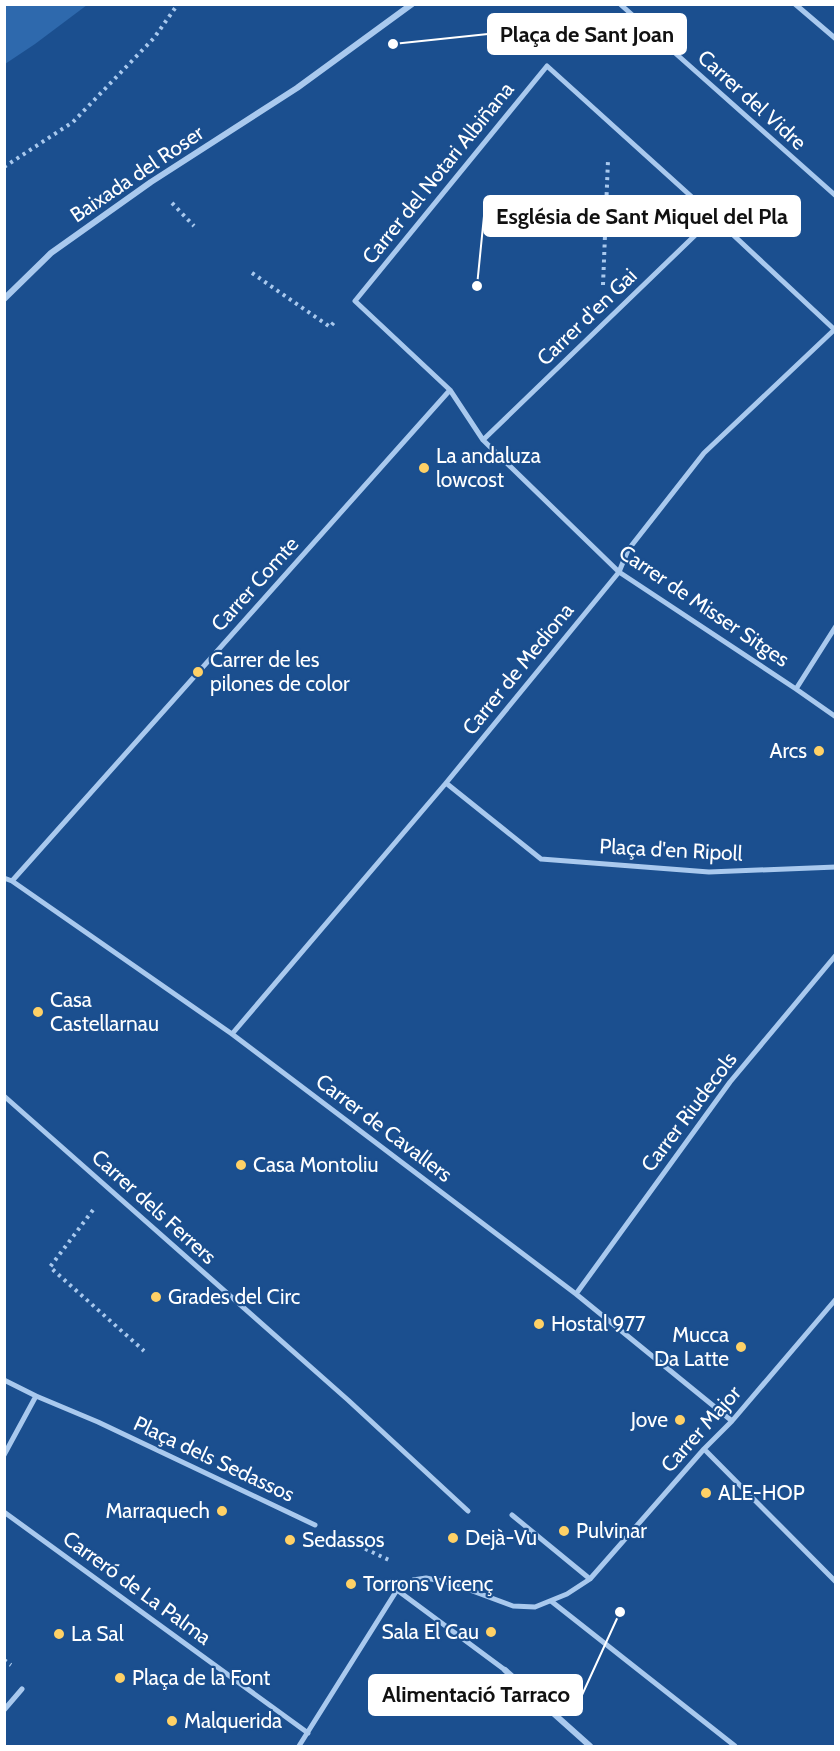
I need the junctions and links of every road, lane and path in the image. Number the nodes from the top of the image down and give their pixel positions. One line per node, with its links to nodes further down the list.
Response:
1 (178, 4): 7 (path)
2 (412, 4): 11 (street, Baixada del Roser)
3 (620, 4): 8 (street, Carrer del Vidre)
4 (795, 4): 5 (street)
5 (836, 39)
6 (610, 124): 9 (street); 12 (street, Carrer del Notari Albiñana); 13 (path)
7 (4, 167)
8 (836, 195)
9 (714, 217): 13 (street, Carrer d'en Gai); 14 (street)
10 (252, 273): 12 (path)
11 (4, 299)
12 (355, 301): 15 (street, Carrer de Misser Sitges)
13 (601, 327): 16 (street, Carrer d'en Gai)
14 (835, 330): 17 (street, Carrer de Mediona)
15 (450, 390): 16 (street, Carrer de Misser Sitges); 24 (street, Carrer Comte)
16 (483, 440): 17 (street, Carrer de Misser Sitges)
17 (619, 573): 19 (street, Carrer de Misser Sitges); 21 (street, Carrer de Mediona)
18 (836, 626): 19 (street)
19 (796, 689): 20 (street, Carrer de Misser Sitges)
20 (836, 717)
21 (446, 783): 22 (street, Plaça d'en Ripoll); 26 (street, Carrer de Mediona)
22 (836, 867)
23 (4, 878): 24 (street, Carrer de Cavallers)
24 (12, 881): 26 (street, Carrer de Cavallers)
25 (836, 956): 29 (street, Carrer Riudecols)
26 (232, 1035): 29 (street, Carrer de Cavallers)
27 (4, 1096): 28 (street, Carrer dels Ferrers)
28 (109, 1189): 31 (path); 37 (street, Carrer dels Ferrers)
29 (576, 1294): 34 (street, Carrer de Cavallers)
30 (836, 1299): 34 (street, Carrer Major)
31 (144, 1351)
32 (4, 1380): 33 (street, Plaça dels Sedassos)
33 (36, 1396): 36 (street); 40 (street, Plaça dels Sedassos)
34 (732, 1421): 35 (street, Carrer Major)
35 (704, 1449): 42 (street, Carrer Major); 43 (street)
36 (4, 1455)
37 (468, 1511)
38 (4, 1512): 49 (street, Carreró de La Palma)
39 (512, 1515): 42 (street)
40 (315, 1526): 41 (path)
41 (426, 1578): 44 (street); 45 (street, Carrer Major)
42 (590, 1579): 45 (street, Carrer Major)
43 (836, 1582)
44 (397, 1590): 46 (street); 49 (street)
45 (551, 1601): 52 (street)
46 (505, 1670): 51 (street)
47 (22, 1689): 48 (street)
48 (4, 1710)
49 (308, 1733): 50 (street)
50 (299, 1746)
51 (590, 1746)
52 (735, 1746)

